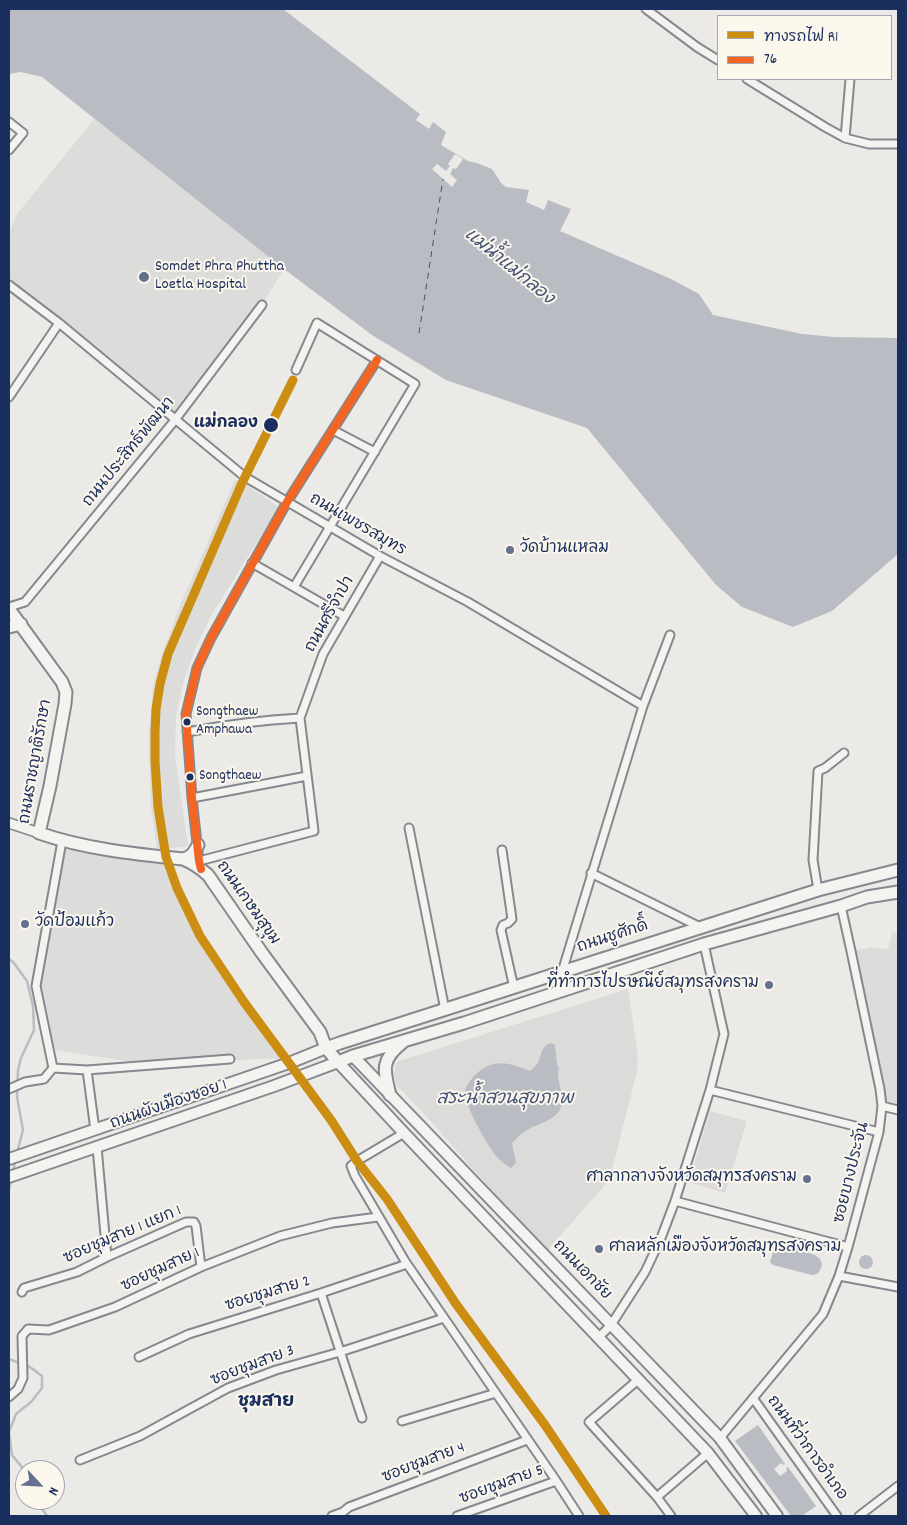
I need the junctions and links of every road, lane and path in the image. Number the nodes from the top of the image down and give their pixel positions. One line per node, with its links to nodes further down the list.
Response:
1 (646, 9): 2 (street)
2 (717, 59)
3 (749, 80): 6 (street)
4 (850, 80): 6 (street)
5 (9, 122): 8 (street)
6 (845, 138): 7 (street)
7 (898, 144)
8 (9, 150)
9 (9, 285): 11 (street, ถนนเพชรสมุทร)
10 (262, 305): 15 (street, ถนนประสิทธ์พัฒนา)
11 (59, 322): 14 (street); 15 (street, ถนนเพชรสมุทร)
12 (377, 360): 13 (street); 16 (street, ถนนเกษมสุขุม); 17 (street)
13 (296, 370)
14 (9, 397)
15 (175, 420): 18 (street, ถนนเพชรสมุทร); 23 (street, ถนนประสิทธ์พัฒนา)
16 (333, 430): 17 (street); 18 (street, ถนนเกษมสุขุม)
17 (375, 452): 19 (street)
18 (287, 502): 19 (street, ถนนเพชรสมุทร); 21 (street, ถนนเกษมสุขุม)
19 (331, 528): 20 (street, ถนนเพชรสมุทร); 22 (street)
20 (380, 556): 24 (street, ถนนศรีจำปา); 28 (street, ถนนเพชรสมุทร)
21 (252, 563): 22 (street); 30 (street, ถนนเกษมสุขุม)
22 (294, 587): 24 (street)
23 (9, 608): 25 (main road, ถนนราชญาติรักษา)
24 (344, 616): 29 (street, ถนนศรีจำปา)
25 (21, 624): 26 (main road); 36 (main road, ถนนราชญาติรักษา)
26 (9, 627)
27 (670, 635): 28 (street)
28 (643, 706): 43 (street)
29 (300, 718): 30 (street); 32 (street, ถนนศรีจำปา)
30 (187, 732): 33 (street, ถนนเกษมสุขุม)
31 (844, 753): 44 (street)
32 (307, 776): 33 (street); 41 (street, ถนนศรีจำปา)
33 (192, 798): 38 (street, ถนนเกษมสุขุม)
34 (9, 823): 36 (street)
35 (410, 828): 52 (street)
36 (39, 833): 37 (main road, ถนนราชญาติรักษา)
37 (62, 841): 40 (main road, ถนนราชญาติรักษา); 61 (street)
38 (198, 845): 40 (main road); 41 (street, ถนนเกษมสุขุม)
39 (502, 850): 50 (street)
40 (183, 859): 41 (main road, ถนนราชญาติรักษา)
41 (200, 865): 54 (main road, ถนนเกษมสุขุม)
42 (898, 870): 44 (main road, ถนนชูศักดิ์)
43 (591, 873): 47 (street); 49 (street)
44 (818, 890): 47 (main road, ถนนชูศักดิ์)
45 (898, 892): 46 (main road)
46 (841, 906): 48 (main road); 68 (street, ซอยบางประจัน)
47 (700, 927): 49 (main road, ถนนชูศักดิ์)
48 (704, 944): 53 (main road); 66 (street)
49 (562, 972): 50 (main road, ถนนชูศักดิ์)
50 (514, 988): 51 (main road, ถนนชูศักดิ์)
51 (459, 1005): 52 (main road, ถนนชูศักดิ์); 53 (main road)
52 (445, 1010): 56 (main road, ถนนชูศักดิ์)
53 (464, 1023): 55 (main road)
54 (320, 1032): 56 (main road, ถนนเกษมสุขุม); 57 (main road, ถนนเกษมสุขุม)
55 (405, 1040): 58 (main road); 67 (main road)
56 (340, 1042): 57 (main road, ถนนชูศักดิ์); 58 (main road)
57 (326, 1048): 60 (main road); 63 (main road, ถนนผังเมืองซอย 1)
58 (353, 1056): 60 (main road); 67 (main road, ถนนเอกชัย)
59 (230, 1059): 62 (street)
60 (338, 1062): 64 (main road, ถนนผังเมืองซอย 1); 72 (main road, ถนนเอกชัย)
61 (53, 1068): 62 (street); 65 (street)
62 (87, 1070): 70 (street)
63 (268, 1070): 64 (main road); 70 (main road, ถนนผังเมืองซอย 1)
64 (274, 1086): 73 (main road, ถนนผังเมืองซอย 1)
65 (10, 1088)
66 (710, 1090): 71 (street); 76 (street)
67 (390, 1095): 87 (main road, ถนนเอกชัย)
68 (882, 1106): 69 (street); 71 (street, ซอยบางประจัน)
69 (898, 1110)
70 (95, 1130): 74 (main road, ถนนผังเมืองซอย 1)
71 (879, 1132): 78 (street, ซอยบางประจัน)
72 (404, 1133): 77 (street); 88 (main road, ถนนเอกชัย)
73 (98, 1147): 75 (main road, ถนนผังเมืองซอย 1); 79 (street)
74 (11, 1158)
75 (9, 1177)
76 (674, 1201): 78 (street); 87 (street)
77 (378, 1217): 80 (street); 81 (street, ซอยชุมสาย 1)
78 (848, 1247): 82 (street, ซอยบางประจัน)
79 (107, 1257): 81 (street, ซอยชุมสาย 1 แยก 1); 84 (street, ซอยชุมสาย 1 แยก 1)
80 (407, 1264): 85 (street, ซอยชุมสาย 2); 86 (street)
81 (201, 1267): 93 (street, ซอยชุมสาย 1)
82 (839, 1276): 83 (street); 94 (street, ซอยบางประจัน)
83 (898, 1287)
84 (22, 1292)
85 (321, 1293): 89 (street); 90 (street, ซอยชุมสาย 2)
86 (444, 1318): 89 (street, ซอยชุมสาย 3); 92 (street)
87 (611, 1324): 88 (street); 97 (main road, ถนนเอกชัย)
88 (598, 1338): 91 (main road, ถนนเอกชัย)
89 (340, 1352): 95 (street); 100 (street, ซอยชุมสาย 3)
90 (139, 1357)
91 (639, 1379): 99 (main road, ถนนเอกชัย); 103 (street)
92 (496, 1393): 96 (street); 98 (street)
93 (9, 1397)
94 (753, 1398): 97 (street, ซอยบางประจัน); 111 (street, ถนนที่ว่าการอำเภอ)
95 (362, 1418)
96 (402, 1421)
97 (720, 1438): 110 (main road, ถนนเอกชัย)
98 (528, 1440): 101 (street); 104 (street, ซอยชุมสาย 4)
99 (708, 1453): 103 (street); 109 (main road, ถนนเอกชัย)
100 (80, 1460)
101 (556, 1481): 106 (street, ซอยชุมสาย 5); 107 (street)
102 (898, 1487): 112 (street)
103 (657, 1497): 108 (street)
104 (344, 1514): 105 (street, ซอยชุมสาย 4)
105 (332, 1516)
106 (457, 1516)
107 (578, 1516)
108 (671, 1516)
109 (756, 1516)
110 (777, 1516)
111 (837, 1516)
112 (859, 1516)

